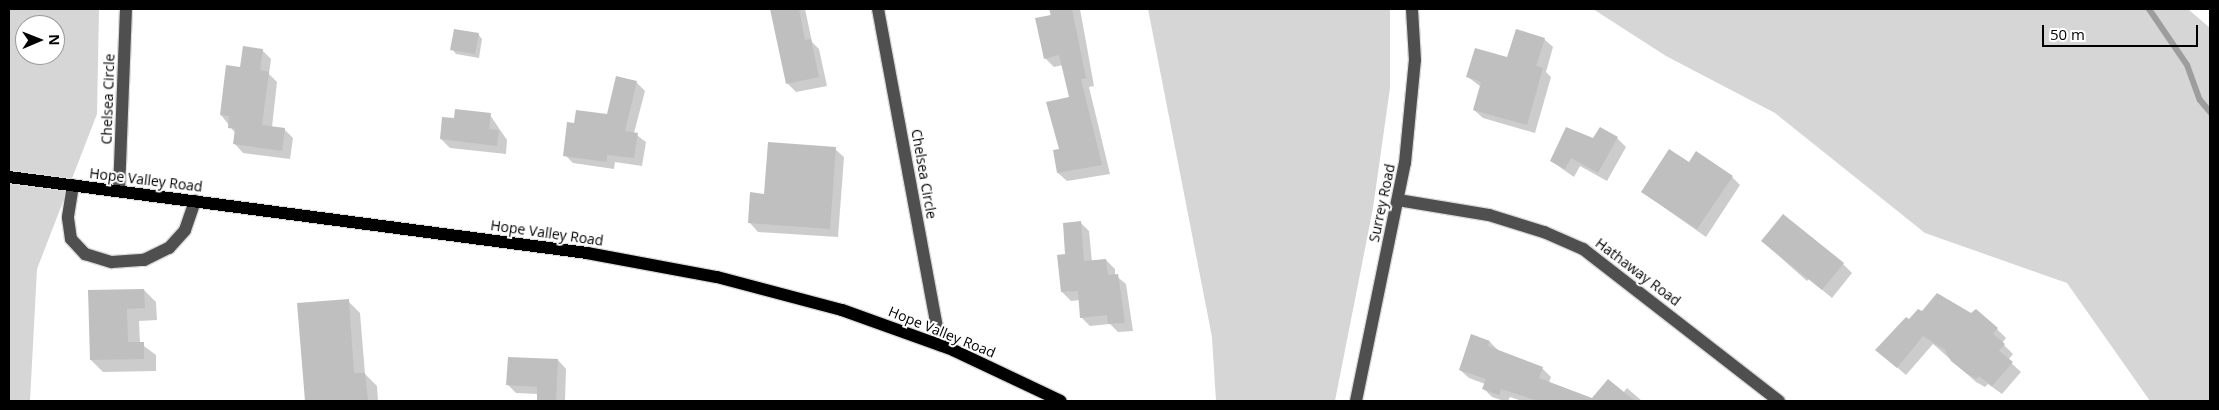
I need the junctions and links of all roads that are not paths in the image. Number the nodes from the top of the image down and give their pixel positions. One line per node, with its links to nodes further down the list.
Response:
1 (126, 9): 6 (street, Chelsea Circle)
2 (878, 9): 9 (street, Chelsea Circle)
3 (1412, 9): 7 (street, Surrey Road)
4 (9, 177): 5 (main road, Hope Valley Road)
5 (73, 185): 6 (main road, Hope Valley Road); 8 (street)
6 (119, 191): 8 (main road, Hope Valley Road)
7 (1398, 200): 11 (street, Surrey Road); 12 (street, Hathaway Road)
8 (195, 201): 9 (main road, Hope Valley Road)
9 (940, 345): 10 (main road, Hope Valley Road)
10 (1061, 401)
11 (1356, 401)
12 (1778, 401)

